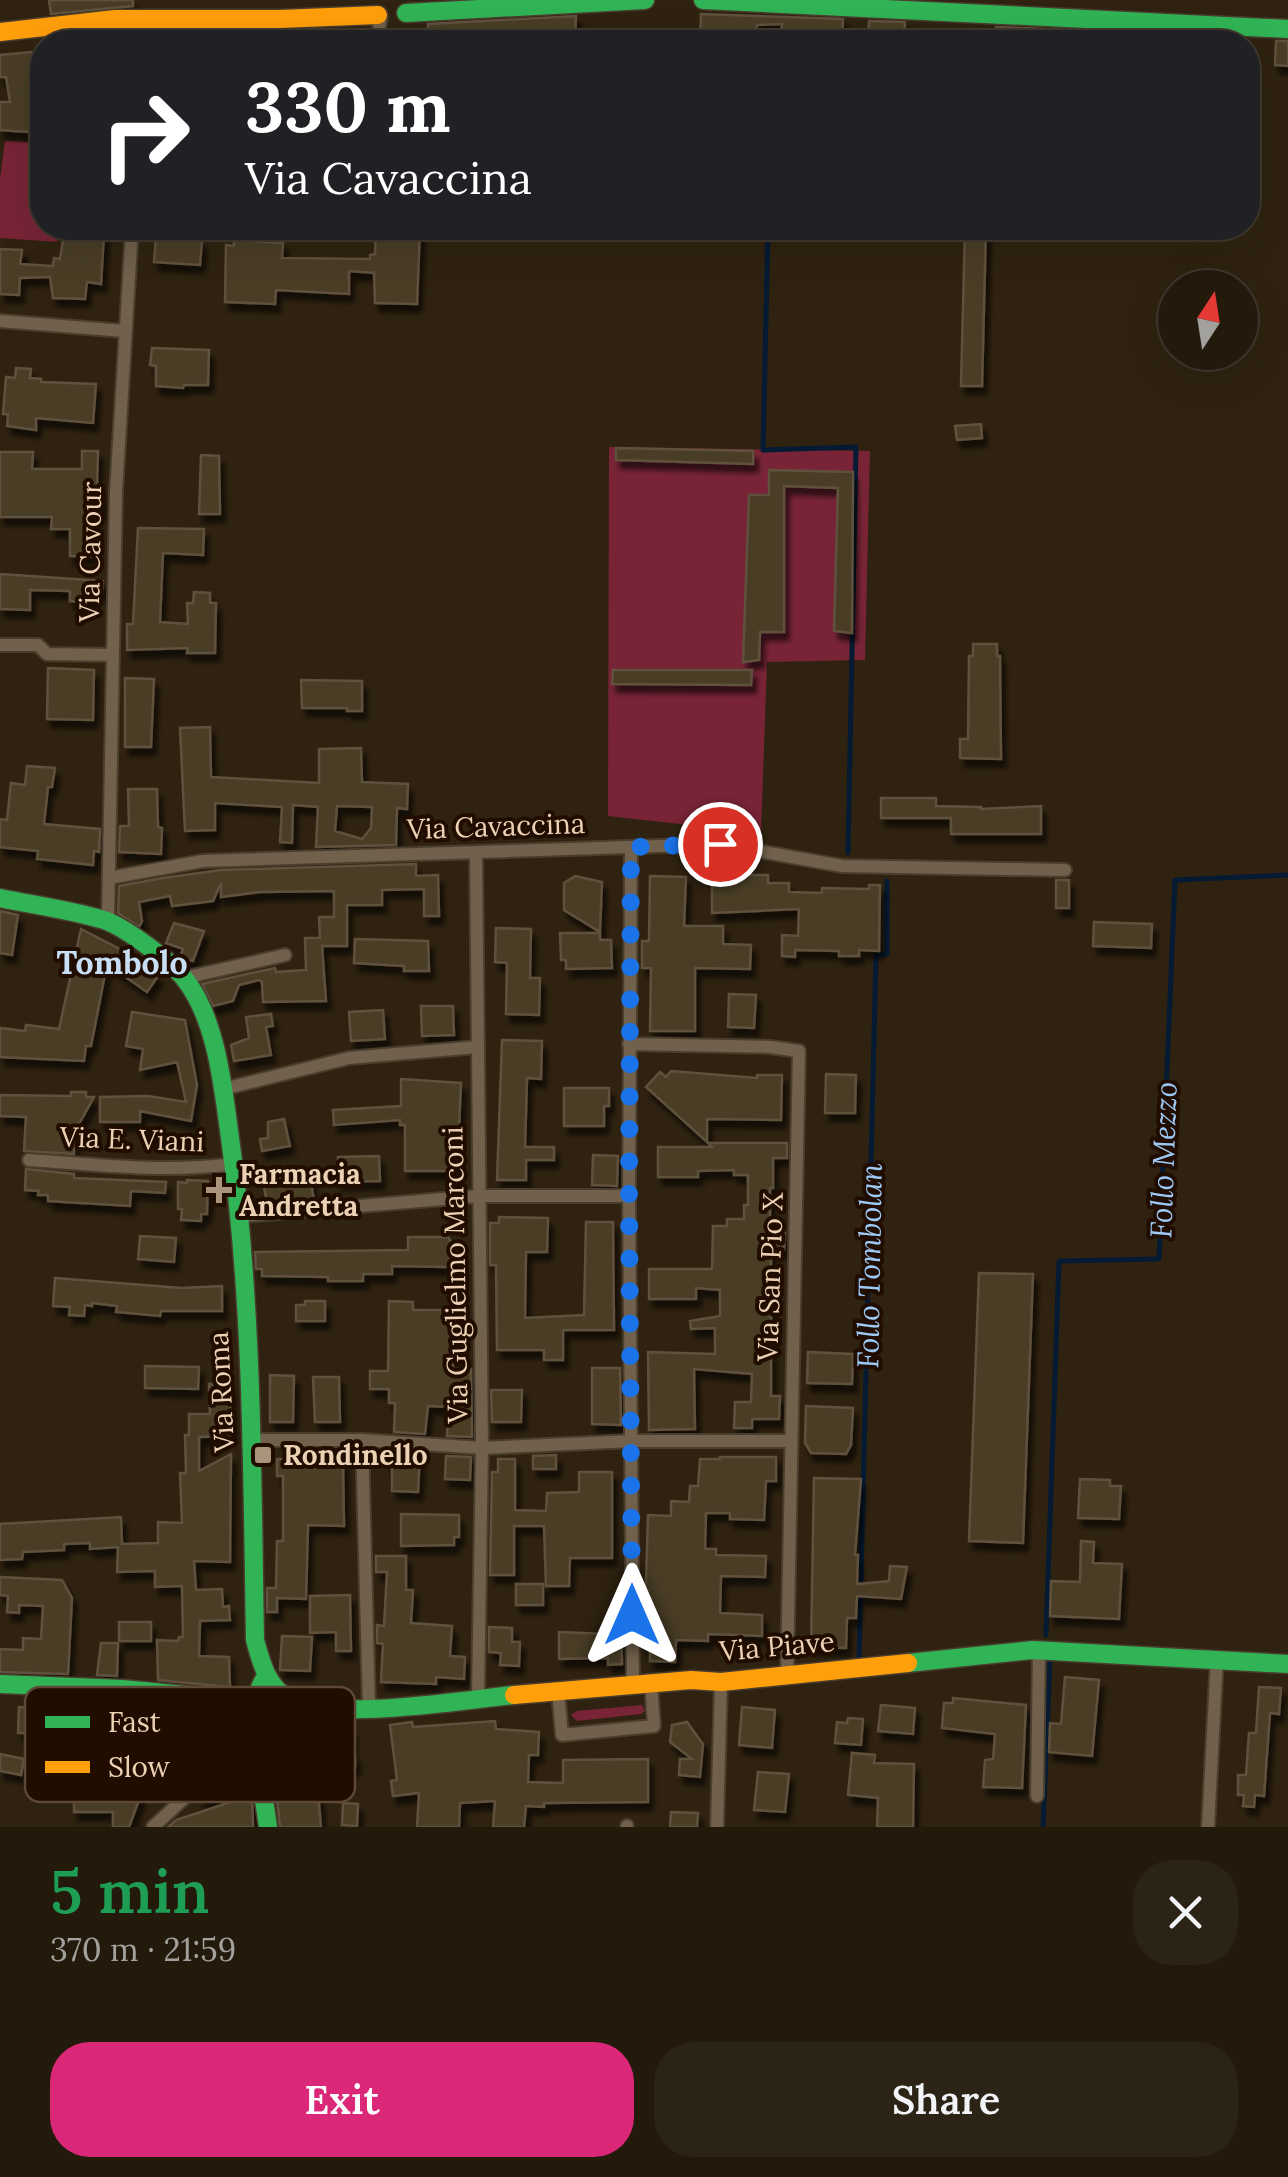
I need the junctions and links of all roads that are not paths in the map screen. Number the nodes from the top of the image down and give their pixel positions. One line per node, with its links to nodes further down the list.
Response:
1 (352, 0): 9 (main road)
2 (439, 0): 8 (main road)
3 (645, 0): 5 (main road)
4 (703, 0): 10 (main road)
5 (590, 2): 8 (main road)
6 (411, 7): 7 (main road); 8 (main road)
7 (375, 10): 9 (main road)
8 (464, 10)
9 (323, 17): 11 (main road)
10 (1288, 29)
11 (0, 32)
12 (131, 240): 14 (street, Via Cavour)
13 (0, 321): 14 (street)
14 (124, 331): 16 (street, Via Cavour)
15 (0, 645): 16 (street)
16 (112, 655): 20 (street, Via Cavour)
17 (631, 847): 18 (street, Via Cavaccina); 19 (street, Via Cavaccina); 25 (street)
18 (476, 853): 20 (street, Via Cavaccina); 26 (street, Via Guglielmo Marconi)
19 (1065, 870)
20 (108, 878): 22 (street)
21 (0, 898): 22 (main road, Via Roma)
22 (108, 921): 24 (main road, Via Roma)
23 (285, 955): 24 (street)
24 (184, 978): 27 (main road, Via Roma)
25 (629, 1044): 31 (street); 36 (street, Via San Pio X)
26 (477, 1047): 27 (street); 30 (street, Via Guglielmo Marconi)
27 (222, 1089): 29 (main road, Via Roma)
28 (29, 1160): 29 (street, Via E. Viani)
29 (234, 1164): 32 (main road, Via Roma)
30 (479, 1196): 31 (street); 32 (street); 37 (street, Via Guglielmo Marconi)
31 (629, 1196): 35 (street)
32 (241, 1216): 33 (main road, Via Roma)
33 (252, 1440): 34 (street); 42 (main road, Via Roma)
34 (362, 1440): 37 (street); 52 (street)
35 (632, 1441): 36 (street); 37 (street); 45 (street)
36 (790, 1442): 41 (street, Via San Pio X)
37 (482, 1448): 50 (street, Via Guglielmo Marconi)
38 (1039, 1650): 39 (main road, Via Piave); 41 (main road, Via Piave); 53 (street)
39 (1217, 1658): 40 (main road, Via Piave); 59 (street)
40 (1288, 1664)
41 (787, 1673): 43 (main road, Via Piave)
42 (272, 1682): 47 (main road); 48 (main road, Via Piave)
43 (721, 1682): 45 (main road, Via Piave); 58 (street)
44 (0, 1684): 46 (main road)
45 (642, 1684): 49 (main road, Via Piave); 49 (street)
46 (73, 1687)
47 (258, 1687)
48 (277, 1687)
49 (558, 1691): 50 (main road, Via Piave)
50 (478, 1697): 52 (main road, Via Piave)
51 (355, 1708): 52 (main road, Via Piave)
52 (369, 1708)
53 (1038, 1796)
54 (180, 1802): 56 (street)
55 (265, 1802): 57 (main road)
56 (153, 1827)
57 (268, 1827)
58 (717, 1827)
59 (1208, 1827)

